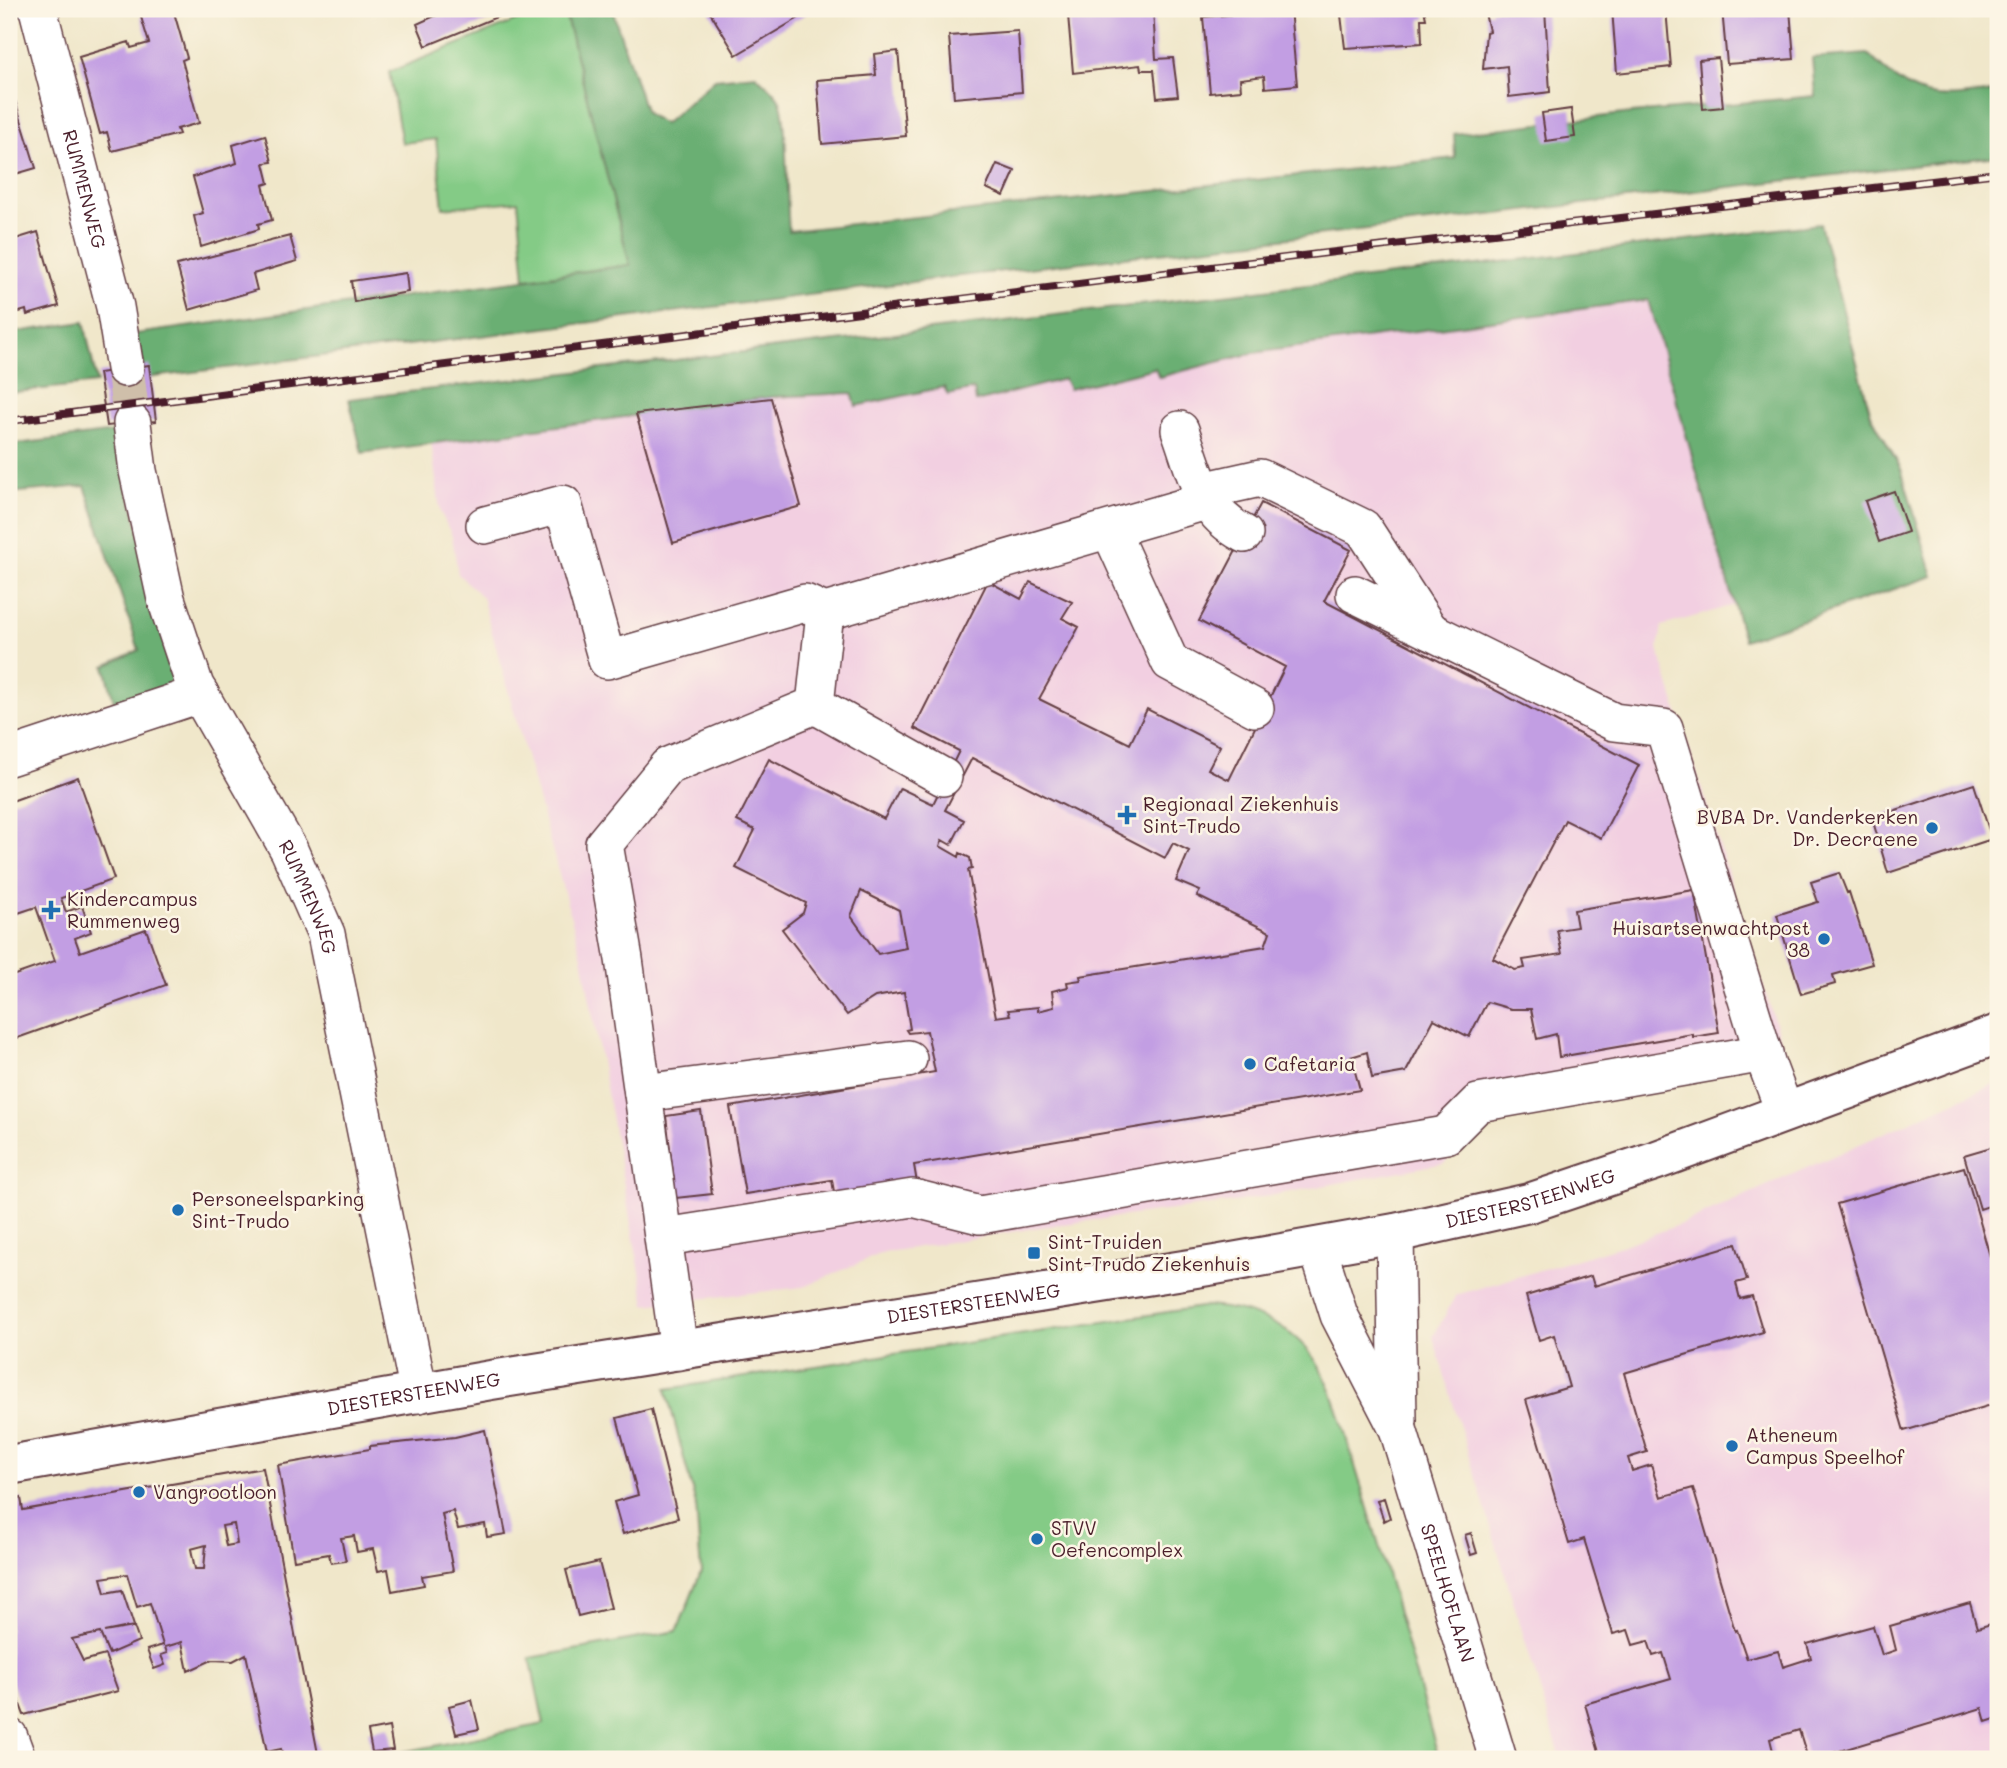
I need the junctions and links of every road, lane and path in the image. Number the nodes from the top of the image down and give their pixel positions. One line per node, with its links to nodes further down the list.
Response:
1 (38, 9): 2 (street, RUMMENWEG)
2 (125, 368)
3 (132, 424): 12 (street, RUMMENWEG)
4 (1180, 430): 5 (street)
5 (1204, 496): 7 (street); 8 (street); 11 (street)
6 (485, 525): 10 (street)
7 (1110, 530): 10 (street); 14 (street)
8 (1244, 534)
9 (1354, 594): 11 (street)
10 (825, 612): 13 (street)
11 (1430, 632): 18 (street)
12 (200, 694): 15 (street); 26 (street, RUMMENWEG)
13 (815, 705): 16 (street); 20 (street)
14 (1255, 708)
15 (9, 757)
16 (943, 777)
17 (1998, 1034): 21 (main road, DIESTERSTEENWEG)
18 (1764, 1052): 21 (street); 23 (street)
19 (908, 1059): 20 (street)
20 (643, 1093): 23 (street)
21 (1784, 1110): 22 (main road, DIESTERSTEENWEG)
22 (1395, 1234): 24 (main road, DIESTERSTEENWEG); 27 (street, SPEELHOFLAAN)
23 (665, 1237): 25 (street)
24 (1318, 1249): 25 (main road, DIESTERSTEENWEG); 27 (street, SPEELHOFLAAN)
25 (679, 1351): 26 (main road, DIESTERSTEENWEG)
26 (419, 1394): 28 (main road, DIESTERSTEENWEG)
27 (1398, 1429): 31 (street, SPEELHOFLAAN)
28 (9, 1465)
29 (9, 1737): 30 (street)
30 (17, 1759)
31 (1498, 1759)

